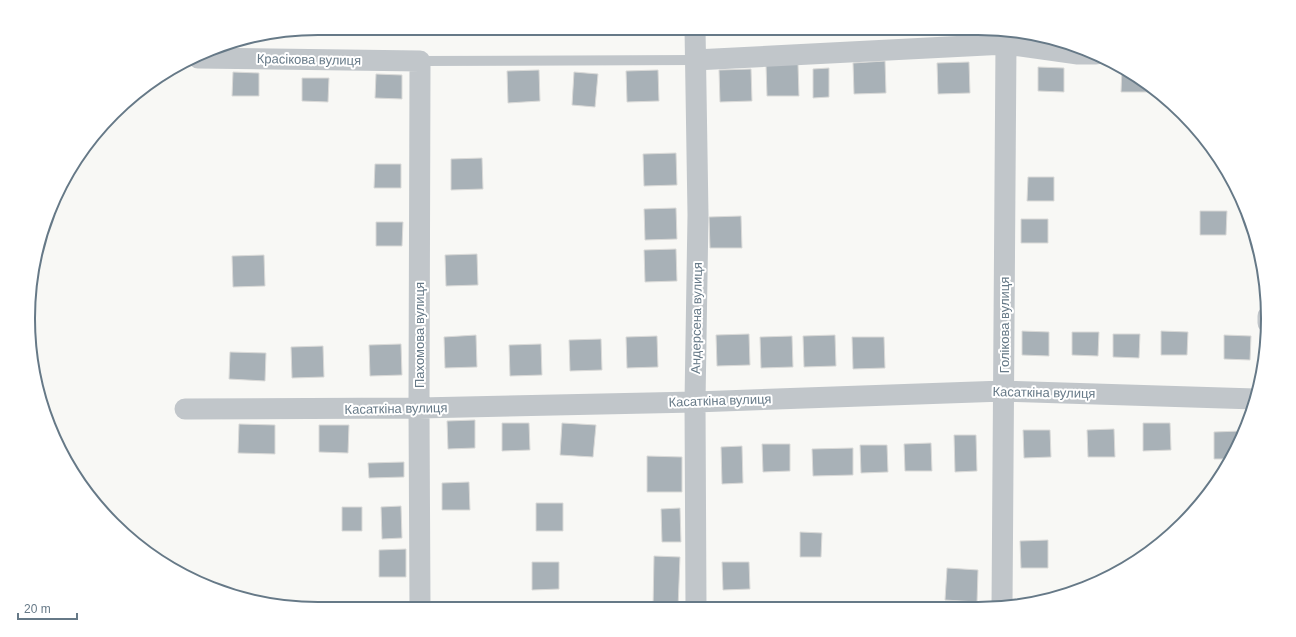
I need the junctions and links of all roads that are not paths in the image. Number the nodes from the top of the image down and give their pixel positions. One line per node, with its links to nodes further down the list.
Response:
1 (695, 35): 5 (street, Андерсена вулиця)
2 (1006, 44): 3 (street); 5 (street); 7 (street, Голікова вулиця)
3 (1079, 54)
4 (207, 58): 6 (street, Красікова вулиця)
5 (695, 60): 6 (lane); 9 (street, Андерсена вулиця)
6 (420, 61): 10 (street, Пахомова вулиця)
7 (1004, 390): 8 (street, Касаткіна вулиця); 9 (street, Касаткіна вулиця); 12 (street, Голікова вулиця)
8 (1249, 399)
9 (695, 402): 10 (street, Касаткіна вулиця); 14 (street, Андерсена вулиця)
10 (419, 408): 11 (street, Касаткіна вулиця); 13 (street, Пахомова вулиця)
11 (185, 409)
12 (1002, 601)
13 (420, 602)
14 (696, 602)

